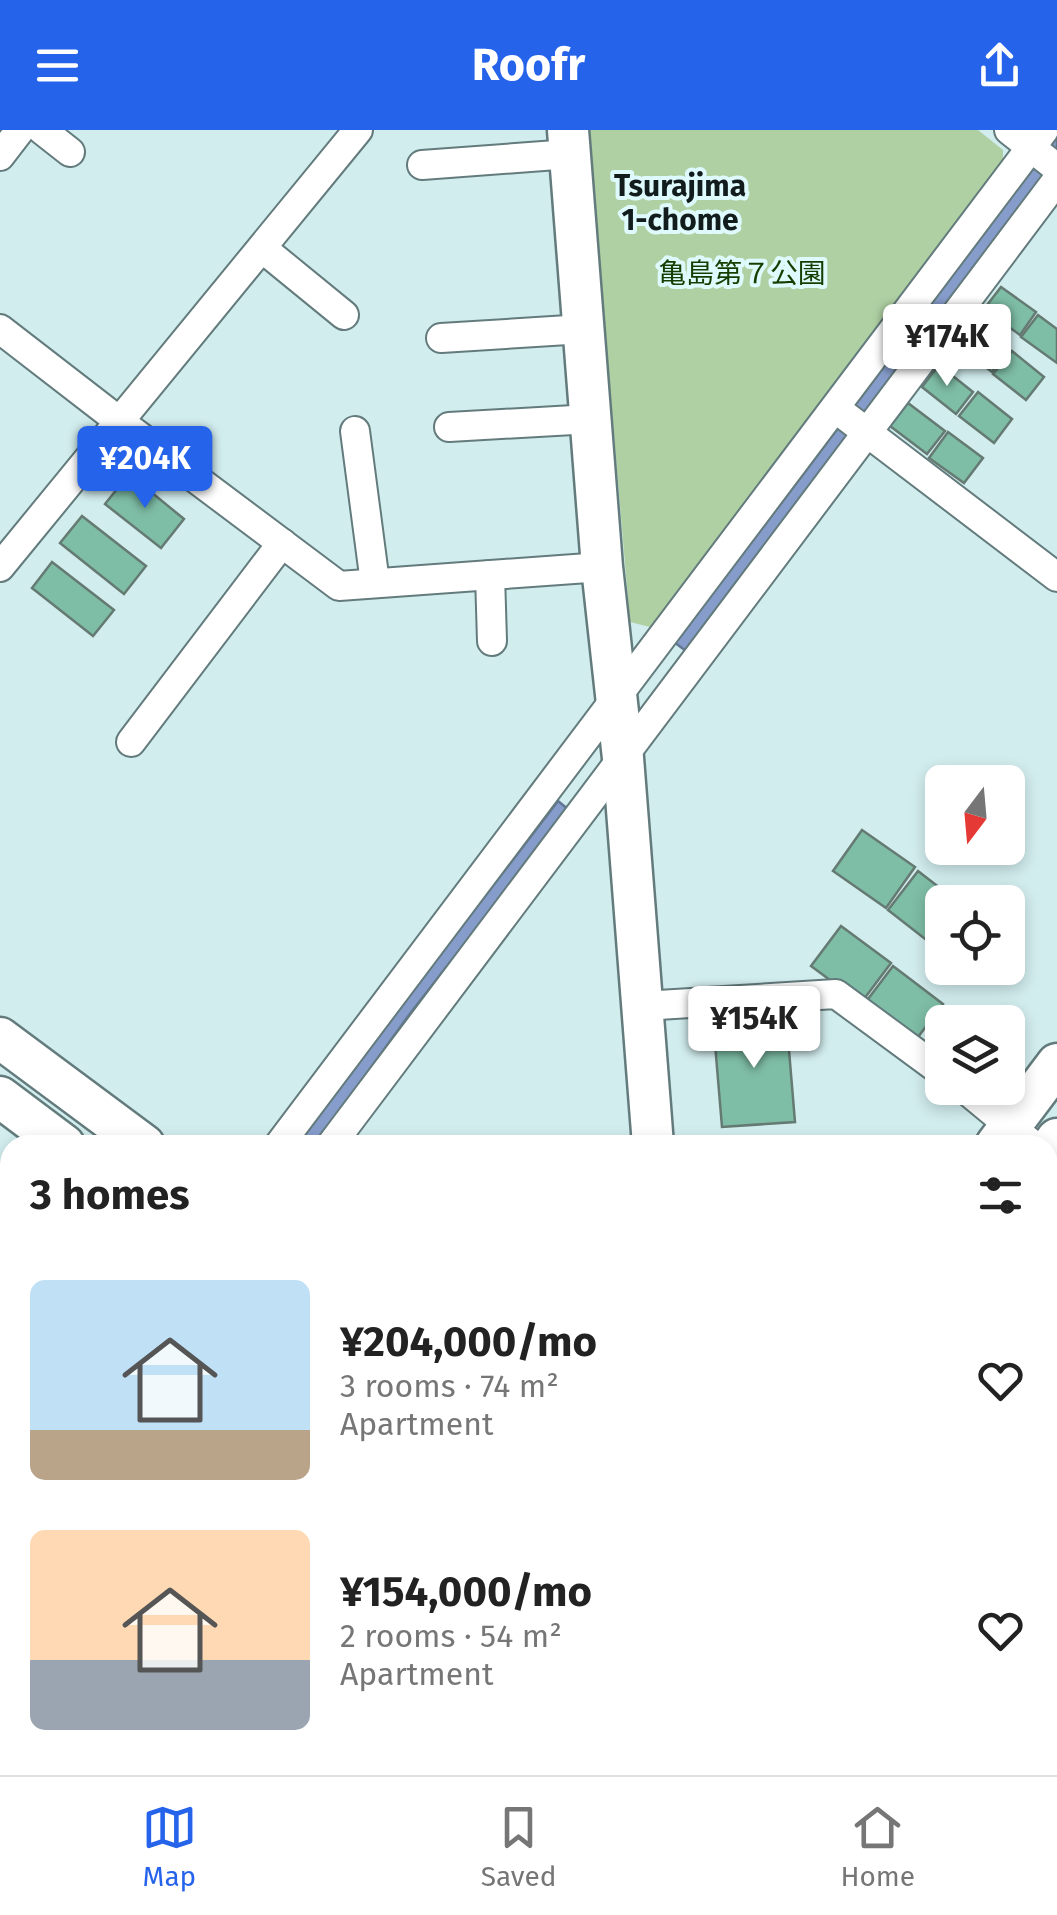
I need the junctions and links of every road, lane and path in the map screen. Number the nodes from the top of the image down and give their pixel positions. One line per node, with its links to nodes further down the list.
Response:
1 (20, 130): 7 (street)
2 (42, 130): 5 (street)
3 (358, 130): 9 (street)
4 (569, 142): 8 (street); 12 (street)
5 (70, 152)
6 (1042, 154): 16 (street); 16 (street)
7 (0, 156)
8 (422, 165)
9 (262, 248): 10 (street); 15 (street)
10 (344, 315)
11 (0, 328): 15 (street)
12 (584, 329): 13 (street); 14 (street)
13 (441, 338)
14 (590, 418): 17 (street); 21 (street)
15 (119, 421): 19 (street); 20 (street)
16 (852, 421): 23 (street); 26 (street); 28 (street)
17 (449, 427)
18 (355, 431): 24 (street)
19 (282, 543): 24 (street); 27 (street)
20 (0, 567)
21 (602, 567): 22 (street); 26 (street)
22 (490, 575): 24 (street); 25 (street)
23 (1057, 578)
24 (376, 583)
25 (492, 641)
26 (616, 701): 28 (street); 37 (street)
27 (131, 742)
28 (623, 758): 29 (street); 38 (street)
29 (642, 1006): 31 (street); 39 (street)
30 (0, 1038): 36 (street)
31 (925, 1059)
32 (1057, 1064): 41 (street)
33 (0, 1097): 35 (street)
34 (980, 1105): 40 (street)
35 (51, 1135)
36 (131, 1135)
37 (287, 1135)
38 (339, 1135)
39 (652, 1135)
40 (1009, 1135)
41 (1015, 1135)

